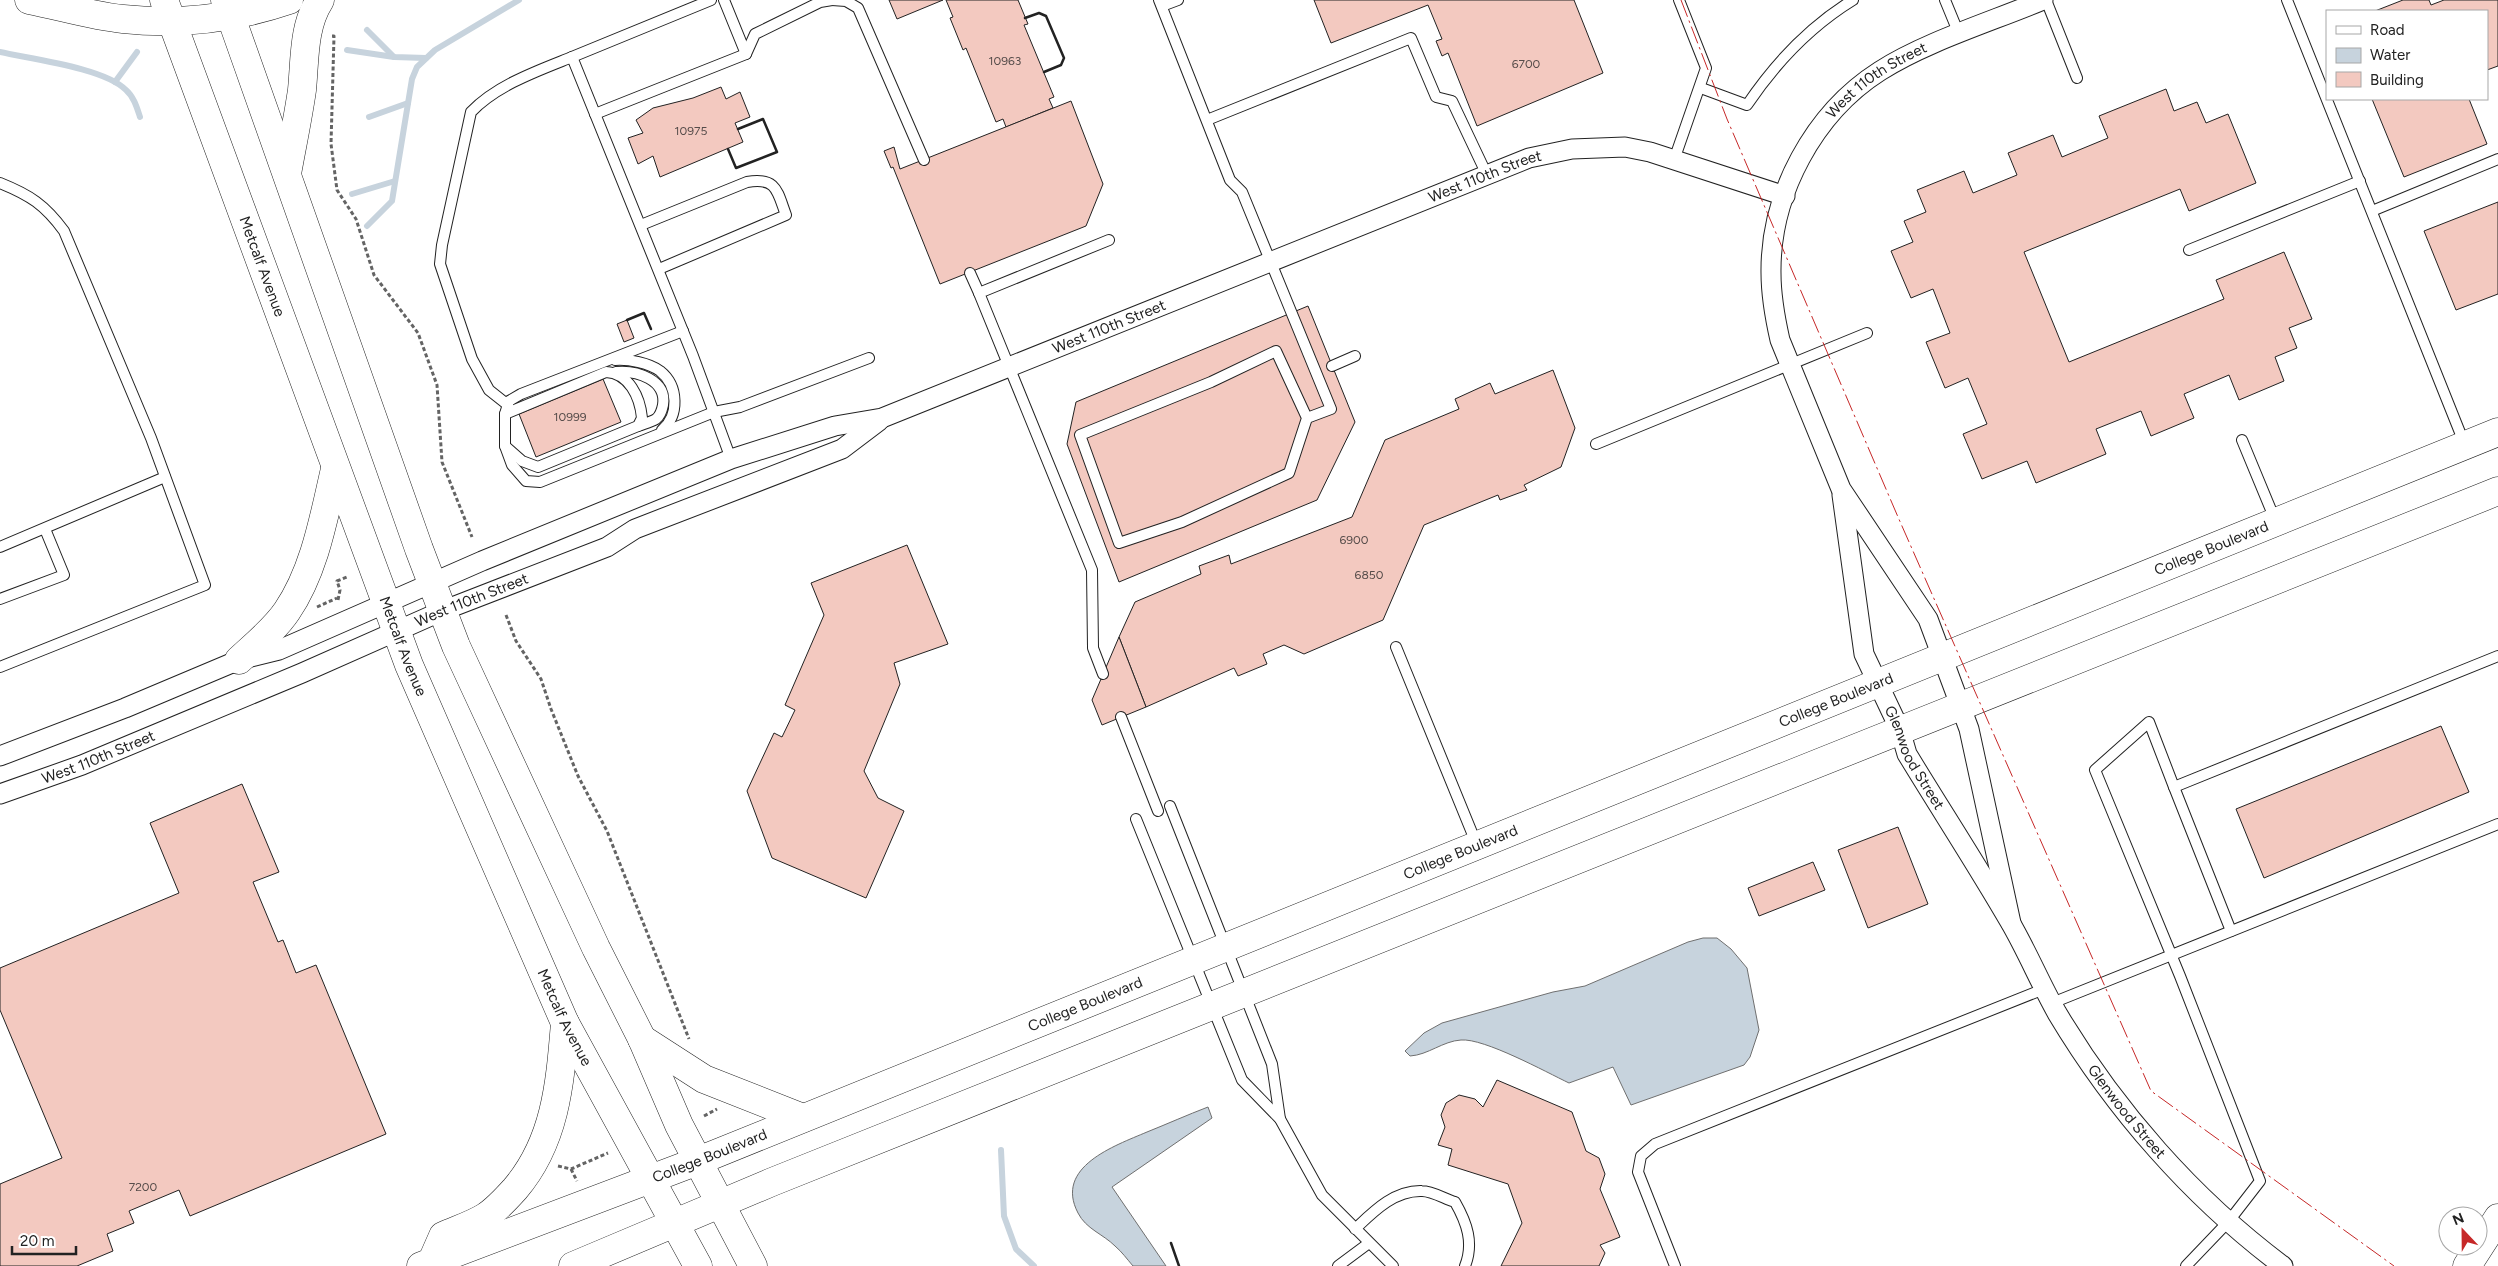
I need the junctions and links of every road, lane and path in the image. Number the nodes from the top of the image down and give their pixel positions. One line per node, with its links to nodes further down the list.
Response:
1 (29, 0): 15 (main road)
2 (289, 0): 14 (main road)
3 (320, 0): 29 (main road)
4 (711, 0): 19 (lane)
5 (724, 0): 18 (lane)
6 (834, 0): 18 (lane); 27 (lane)
7 (1178, 0): 13 (lane)
8 (1679, 0): 21 (lane)
9 (1853, 0): 21 (lane)
10 (1945, 0): 16 (lane)
11 (2045, 0): 16 (street, West 110th Street); 20 (lane)
12 (2287, 0): 22 (lane)
13 (1161, 3): 25 (lane)
14 (228, 8): 15 (main road); 29 (main road)
15 (168, 11): 63 (main road, Metcalf Avenue)
16 (1959, 34): 33 (street, West 110th Street)
17 (326, 35): 69 (path)
18 (746, 54): 24 (lane)
19 (572, 57): 24 (lane); 51 (lane)
20 (2076, 78)
21 (1701, 88): 28 (lane)
22 (2326, 97)
23 (2327, 100): 31 (lane)
24 (596, 114): 35 (lane)
25 (1207, 120): 30 (lane); 38 (lane)
26 (2498, 159): 34 (lane)
27 (924, 160)
28 (1674, 160): 30 (street, West 110th Street); 33 (street, West 110th Street)
29 (287, 174): 72 (main road)
30 (1487, 175): 38 (street, West 110th Street)
31 (2360, 181): 34 (lane); 37 (lane)
32 (0, 183): 64 (lane)
33 (1785, 196): 47 (street, Glenwood Street)
34 (2372, 211): 60 (lane)
35 (641, 225): 39 (lane); 39 (lane)
36 (1109, 240): 41 (lane)
37 (2189, 250)
38 (1270, 261): 49 (street, West 110th Street); 54 (lane)
39 (658, 269): 42 (lane)
40 (970, 272): 41 (lane)
41 (979, 293): 49 (lane)
42 (683, 331): 46 (lane); 52 (lane)
43 (1867, 333): 47 (lane)
44 (1355, 356): 48 (lane)
45 (869, 358): 52 (lane)
46 (609, 360): 51 (lane); 57 (lane)
47 (1790, 364): 59 (lane); 65 (street, Glenwood Street)
48 (1332, 366)
49 (1008, 368): 53 (street, West 110th Street); 84 (lane)
50 (613, 372): 51 (lane); 55 (lane); 55 (lane)
51 (506, 409): 61 (lane)
52 (714, 412): 57 (lane); 62 (lane)
53 (882, 418): 62 (street, West 110th Street); 76 (street, West 110th Street)
54 (1308, 418): 54 (lane)
55 (638, 426): 61 (lane)
56 (2498, 432): 60 (main road, College Boulevard)
57 (655, 436): 61 (lane)
58 (2242, 440): 67 (lane)
59 (1596, 444)
60 (2465, 445): 67 (main road, College Boulevard)
61 (505, 446)
62 (731, 459): 72 (street, West 110th Street)
63 (335, 469): 75 (main road, Metcalf Avenue); 82 (main road)
64 (165, 478): 68 (lane); 83 (lane)
65 (1841, 488): 81 (street, Glenwood Street); 85 (street, Glenwood Street)
66 (2498, 491): 86 (main road)
67 (2276, 522): 81 (main road, College Boulevard)
68 (45, 529): 70 (lane); 73 (lane)
69 (472, 537)
70 (0, 547)
71 (347, 577): 74 (path)
72 (431, 583): 75 (street, West 110th Street); 76 (main road)
73 (0, 599)
74 (340, 604)
75 (386, 604): 78 (main road, Metcalf Avenue); 82 (street, West 110th Street)
76 (442, 611): 78 (street, West 110th Street); 106 (main road)
77 (506, 615): 107 (path)
78 (397, 631): 91 (street, West 110th Street); 105 (main road, Metcalf Avenue)
79 (1396, 647): 96 (lane)
80 (2498, 656): 90 (lane)
81 (1943, 658): 85 (main road, College Boulevard); 86 (street, Glenwood Street)
82 (239, 660): 89 (street, West 110th Street)
83 (0, 667)
84 (1103, 674)
85 (1878, 684): 88 (street, Glenwood Street); 96 (main road, College Boulevard)
86 (1960, 707): 88 (main road); 97 (street, Glenwood Street)
87 (1121, 717): 93 (lane)
88 (1900, 730): 97 (street, Glenwood Street); 102 (main road)
89 (0, 756)
90 (2174, 787): 98 (lane); 100 (lane)
91 (0, 794)
92 (1170, 806): 99 (lane)
93 (1158, 811)
94 (1136, 819): 101 (lane)
95 (2498, 824): 98 (lane)
96 (1478, 846): 99 (main road, College Boulevard)
97 (2011, 924): 103 (street, Glenwood Street)
98 (2231, 931): 100 (lane)
99 (1224, 948): 101 (main road, College Boulevard); 102 (lane)
100 (2171, 955): 103 (lane); 116 (lane)
101 (1194, 960): 104 (lane); 108 (main road, College Boulevard)
102 (1243, 994): 104 (main road); 109 (lane)
103 (2048, 996): 116 (street, Glenwood Street); 127 (lane)
104 (1212, 1006): 109 (lane); 114 (main road)
105 (565, 1023): 112 (main road, Metcalf Avenue); 120 (main road)
106 (642, 1039): 108 (main road); 111 (main road)
107 (690, 1043)
108 (803, 1118): 111 (main road, College Boulevard)
109 (1280, 1119): 118 (lane)
110 (608, 1153): 113 (path)
111 (698, 1161): 112 (main road, College Boulevard); 114 (main road)
112 (651, 1178): 117 (main road, Metcalf Avenue); 120 (main road, College Boulevard)
113 (577, 1181)
114 (720, 1205): 117 (main road); 123 (main road)
115 (2498, 1218): 130 (main road)
116 (2229, 1221): 128 (lane); 129 (street, Glenwood Street)
117 (675, 1223): 121 (main road); 122 (main road, Metcalf Avenue)
118 (1355, 1228): 119 (lane); 126 (lane)
119 (1369, 1243): 124 (lane); 125 (lane)
120 (426, 1264)
121 (573, 1266)
122 (698, 1266)
123 (753, 1266)
124 (1338, 1266)
125 (1393, 1266)
126 (1465, 1266)
127 (1675, 1266)
128 (2186, 1266)
129 (2283, 1266)
130 (2467, 1266)

